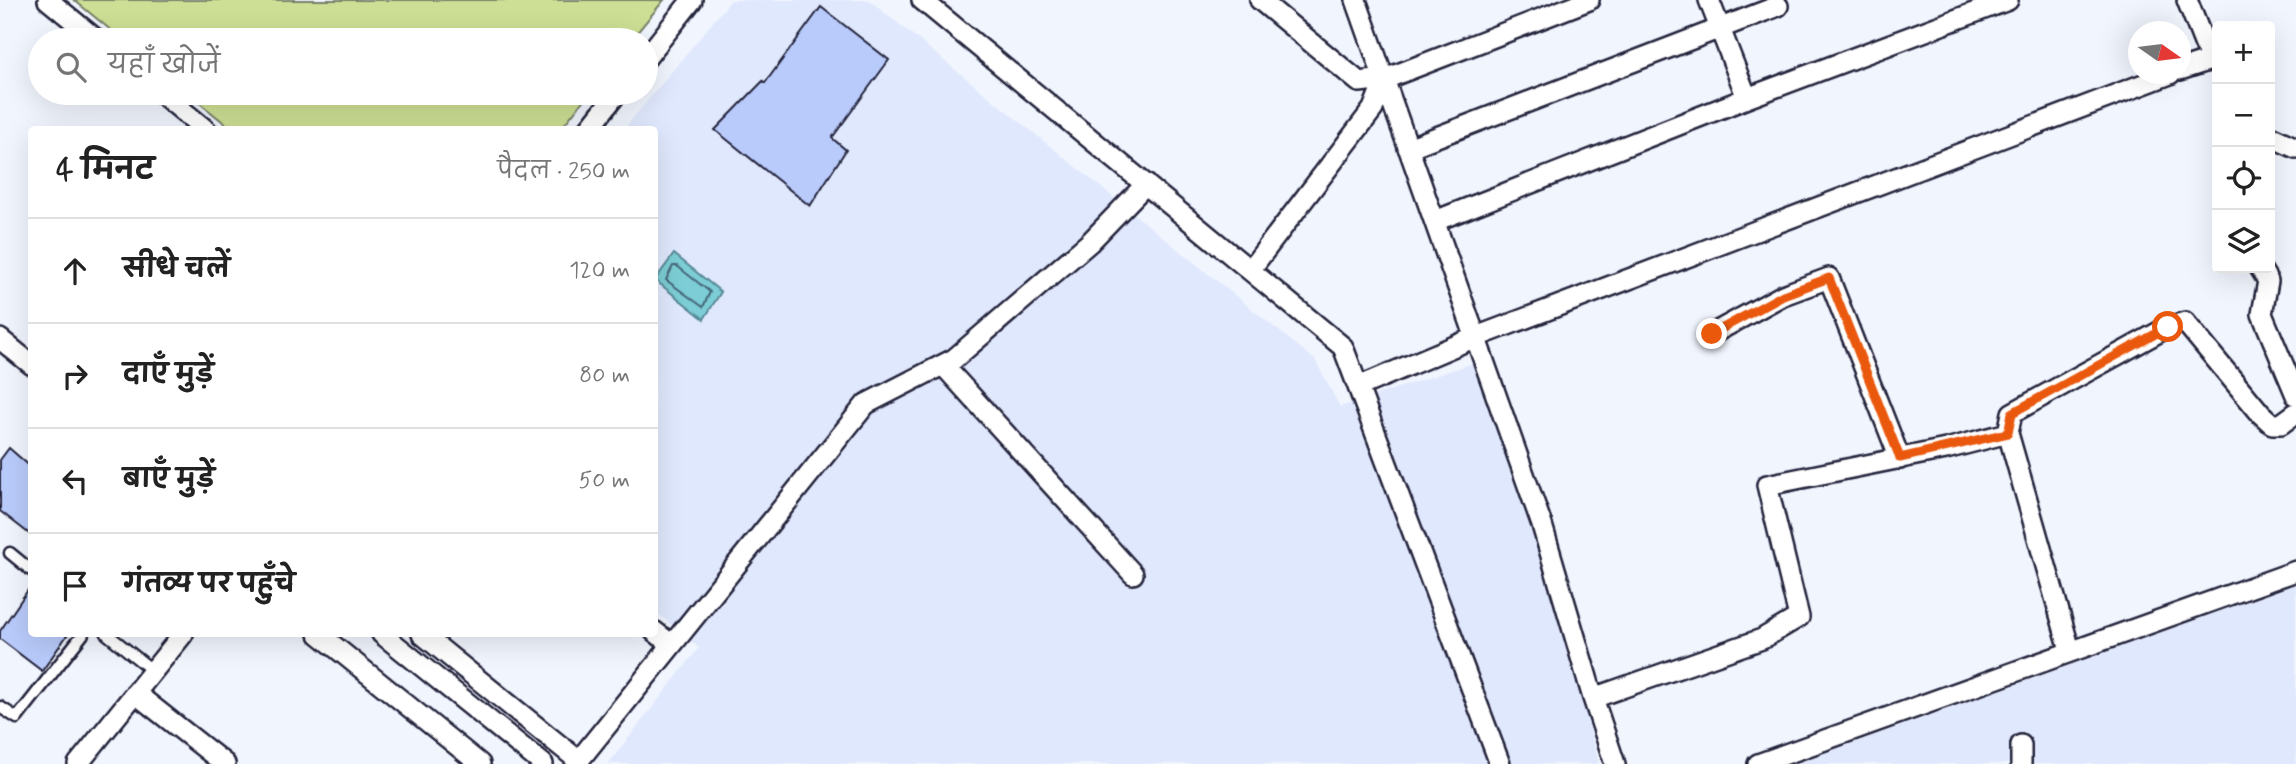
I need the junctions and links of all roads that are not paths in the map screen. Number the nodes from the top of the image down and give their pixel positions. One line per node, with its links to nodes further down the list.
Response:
1 (48, 0): 12 (street)
2 (692, 0): 13 (street)
3 (922, 0): 27 (street)
4 (1260, 0): 17 (street)
5 (1356, 0): 17 (street)
6 (1589, 0): 17 (street)
7 (1709, 0): 11 (street)
8 (2008, 0): 19 (street)
9 (2187, 0): 14 (street)
10 (1778, 6): 11 (street)
11 (1720, 27): 19 (street); 25 (street)
12 (82, 28)
13 (658, 43)
14 (2212, 54)
15 (2212, 59): 16 (street)
16 (2191, 66)
17 (1385, 79): 25 (street); 29 (street)
18 (2144, 84): 32 (street)
19 (1747, 98): 28 (street)
20 (176, 105): 22 (street)
21 (608, 105): 23 (street)
22 (201, 126)
23 (591, 126)
24 (2275, 138): 26 (street)
25 (1408, 148): 28 (street)
26 (2296, 148)
27 (1146, 184): 29 (street); 35 (street)
28 (1435, 221): 32 (street)
29 (1250, 270): 36 (street)
30 (2263, 273): 37 (street)
31 (1712, 334): 40 (street)
32 (1476, 337): 36 (street); 56 (street)
33 (0, 339): 34 (street)
34 (28, 362)
35 (943, 365): 44 (street); 52 (street)
36 (1358, 387): 63 (street)
37 (2296, 395)
38 (2296, 413): 39 (street)
39 (2008, 433): 40 (street); 53 (street)
40 (1900, 458): 56 (street)
41 (10, 553): 42 (lane)
42 (28, 568)
43 (2296, 571): 53 (street)
44 (1133, 574)
45 (658, 634): 52 (street)
46 (81, 637): 57 (lane)
47 (111, 637): 54 (lane)
48 (181, 637): 54 (street)
49 (323, 637): 61 (street)
50 (387, 637): 62 (street)
51 (426, 637): 58 (street)
52 (672, 645): 58 (street)
53 (2070, 650): 65 (street)
54 (153, 671): 55 (street)
55 (135, 693): 59 (street); 60 (street)
56 (1593, 698): 64 (street)
57 (0, 707)
58 (578, 763)
59 (78, 764)
60 (225, 764)
61 (480, 764)
62 (543, 764)
63 (1500, 764)
64 (1615, 764)
65 (1758, 764)

